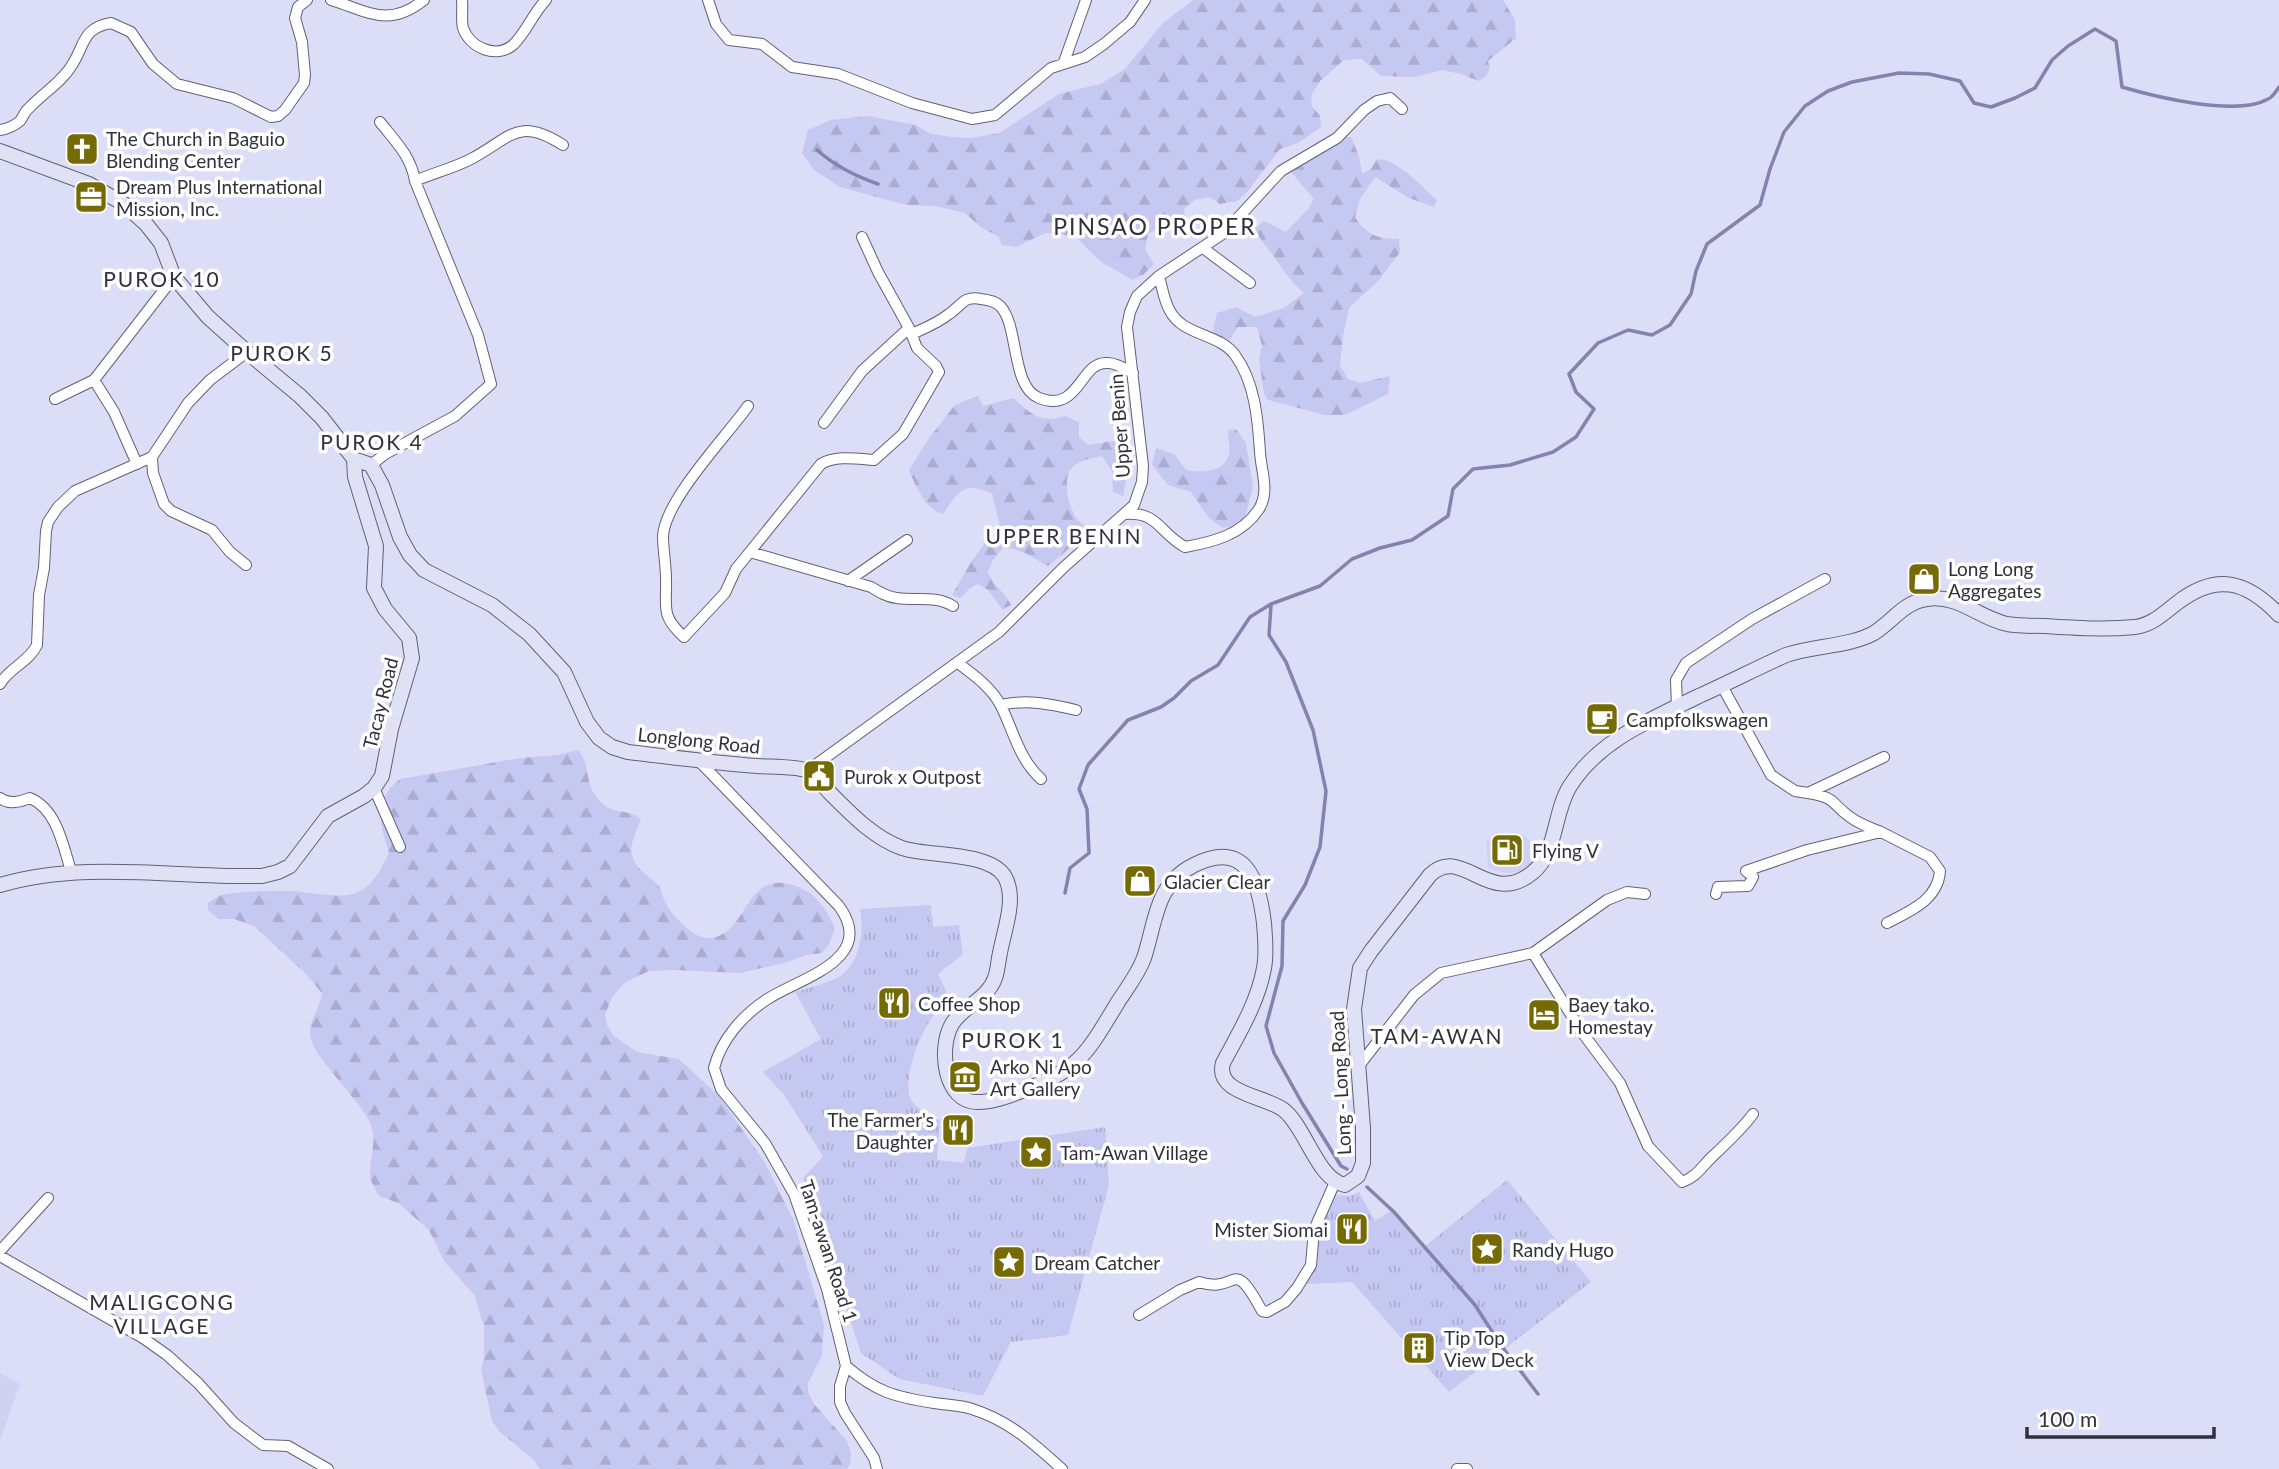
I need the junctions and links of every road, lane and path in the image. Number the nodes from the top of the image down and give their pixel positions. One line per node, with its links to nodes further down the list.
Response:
1 (307, 0): 12 (street)
2 (331, 0): 3 (street)
3 (424, 0)
4 (462, 0): 5 (street)
5 (546, 0)
6 (708, 0): 9 (street)
7 (1086, 0): 9 (street)
8 (1145, 0): 9 (street)
9 (1064, 62)
10 (1402, 109): 17 (street, Upper Benin)
11 (380, 122): 15 (street)
12 (0, 130)
13 (563, 145): 15 (street)
14 (0, 152): 19 (main road, Tacay Road)
15 (415, 181): 31 (street)
16 (862, 237): 21 (street)
17 (1203, 248): 18 (street, Upper Benin); 20 (street)
18 (1159, 276): 23 (street, Upper Benin); 32 (street)
19 (174, 277): 22 (main road, Tacay Road); 24 (street)
20 (1250, 283)
21 (911, 331): 23 (street); 27 (street); 34 (street)
22 (247, 352): 28 (street); 29 (main road, Tacay Road)
23 (1133, 373): 32 (street, Upper Benin)
24 (94, 380): 25 (street); 30 (street)
25 (55, 399)
26 (748, 406): 34 (street)
27 (824, 424)
28 (152, 457): 30 (street); 35 (street)
29 (354, 459): 31 (main road); 50 (main road, Tacay Road)
30 (136, 464): 41 (street)
31 (372, 465): 47 (main road, Longlong Road)
32 (1126, 514): 40 (street, Upper Benin)
33 (907, 540): 37 (street)
34 (750, 552): 37 (street)
35 (247, 565)
36 (1825, 579): 44 (street)
37 (848, 581): 38 (street)
38 (953, 606)
39 (2279, 615): 42 (main road, Long - Long Road)
40 (958, 663): 43 (street); 48 (street, Upper Benin)
41 (0, 684)
42 (1722, 686): 44 (main road, Long - Long Road); 51 (street)
43 (1001, 705): 45 (street); 49 (street)
44 (1677, 707): 61 (main road, Long - Long Road)
45 (1076, 710)
46 (1884, 757): 51 (street)
47 (698, 760): 48 (main road, Longlong Road); 67 (street, Tam-awan Road 1)
48 (807, 771): 63 (main road, Long - Long Road)
49 (1041, 779)
50 (374, 788): 54 (street); 55 (main road)
51 (1808, 793): 53 (street)
52 (0, 799): 55 (street)
53 (1881, 832): 58 (street); 59 (street)
54 (400, 847)
55 (72, 874): 56 (main road)
56 (0, 885)
57 (1645, 894): 60 (street)
58 (1716, 894)
59 (1886, 923)
60 (1533, 953): 61 (street); 62 (street)
61 (1358, 1067): 63 (main road, Long - Long Road)
62 (1753, 1114)
63 (1335, 1182): 66 (street)
64 (48, 1198): 65 (street)
65 (0, 1253): 68 (street)
66 (1139, 1315)
67 (846, 1366): 69 (street, Tam-awan Road 1); 70 (street)
68 (328, 1469)
69 (877, 1469)
70 (1062, 1469)
71 (1457, 1469): 72 (street)
72 (1467, 1469)

